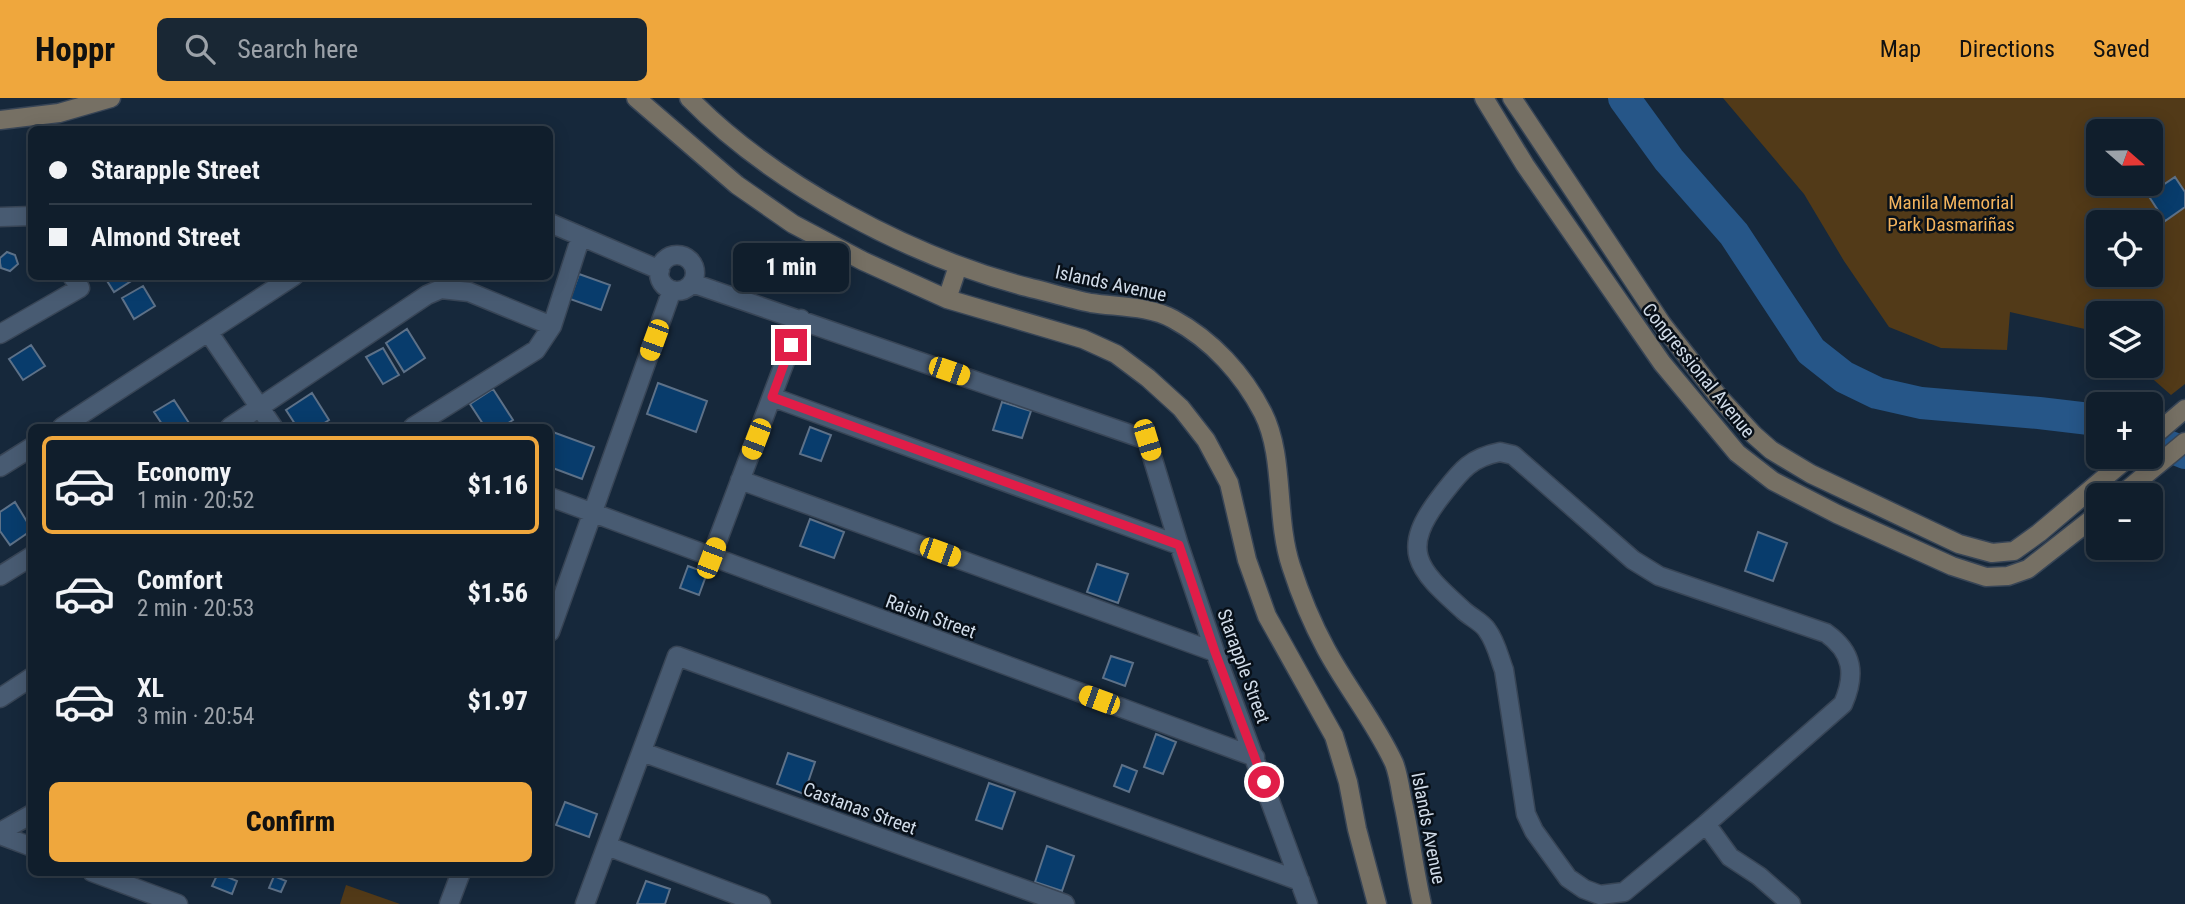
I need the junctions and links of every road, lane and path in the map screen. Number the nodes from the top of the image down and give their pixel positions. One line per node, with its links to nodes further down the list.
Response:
1 (111, 98): 6 (street)
2 (636, 98): 17 (street)
3 (1483, 98): 45 (street, Congressional Avenue)
4 (1512, 98): 40 (street, Congressional Avenue)
5 (696, 102): 11 (street, Islands Avenue)
6 (0, 120)
7 (28, 216): 8 (street)
8 (0, 217)
9 (553, 224): 10 (street)
10 (581, 236): 12 (street); 19 (street)
11 (958, 267): 17 (street); 67 (street, Islands Avenue)
12 (660, 270): 15 (street); 16 (street)
13 (75, 280): 21 (street)
14 (288, 280): 20 (street)
15 (692, 283): 16 (street); 18 (street)
16 (671, 290): 37 (street)
17 (947, 299): 66 (street)
18 (801, 319): 22 (street); 39 (street, Starapple Street)
19 (552, 326): 23 (street); 28 (street)
20 (209, 333): 23 (street); 25 (street)
21 (0, 334)
22 (772, 397): 34 (street); 39 (street)
23 (260, 408): 26 (street); 27 (street)
24 (2185, 409): 29 (street)
25 (67, 424)
26 (235, 424)
27 (271, 424)
28 (418, 424)
29 (2163, 428)
30 (2185, 442): 35 (street)
31 (28, 450): 32 (street)
32 (0, 467)
33 (2115, 469): 40 (street)
34 (740, 480): 42 (street); 47 (street)
35 (2135, 483)
36 (553, 499): 37 (street, Raisin Street)
37 (593, 512): 42 (street, Raisin Street); 46 (street)
38 (2086, 524): 43 (street, Congressional Avenue)
39 (1179, 545): 47 (street, Starapple Street)
40 (2014, 551): 43 (street, Congressional Avenue); 45 (street)
41 (28, 558): 44 (street)
42 (711, 558): 51 (street, Raisin Street)
43 (2040, 561): 45 (street, Congressional Avenue)
44 (0, 576)
45 (2008, 576)
46 (553, 624)
47 (1215, 652): 51 (street, Starapple Street)
48 (28, 680): 49 (street)
49 (0, 698)
50 (642, 752): 56 (street); 59 (street); 64 (street, Castanas Street)
51 (1255, 757): 59 (street, Starapple Street)
52 (28, 816): 54 (street)
53 (1706, 824): 53 (street); 68 (street)
54 (0, 833): 55 (street)
55 (28, 845)
56 (607, 846): 62 (street); 63 (street)
57 (103, 876): 60 (street)
58 (460, 876): 61 (street)
59 (1300, 881): 65 (street, Starapple Street)
60 (178, 904)
61 (449, 904)
62 (585, 904)
63 (761, 904)
64 (1065, 904)
65 (1308, 904)
66 (1377, 904)
67 (1422, 904)
68 (1791, 904)

